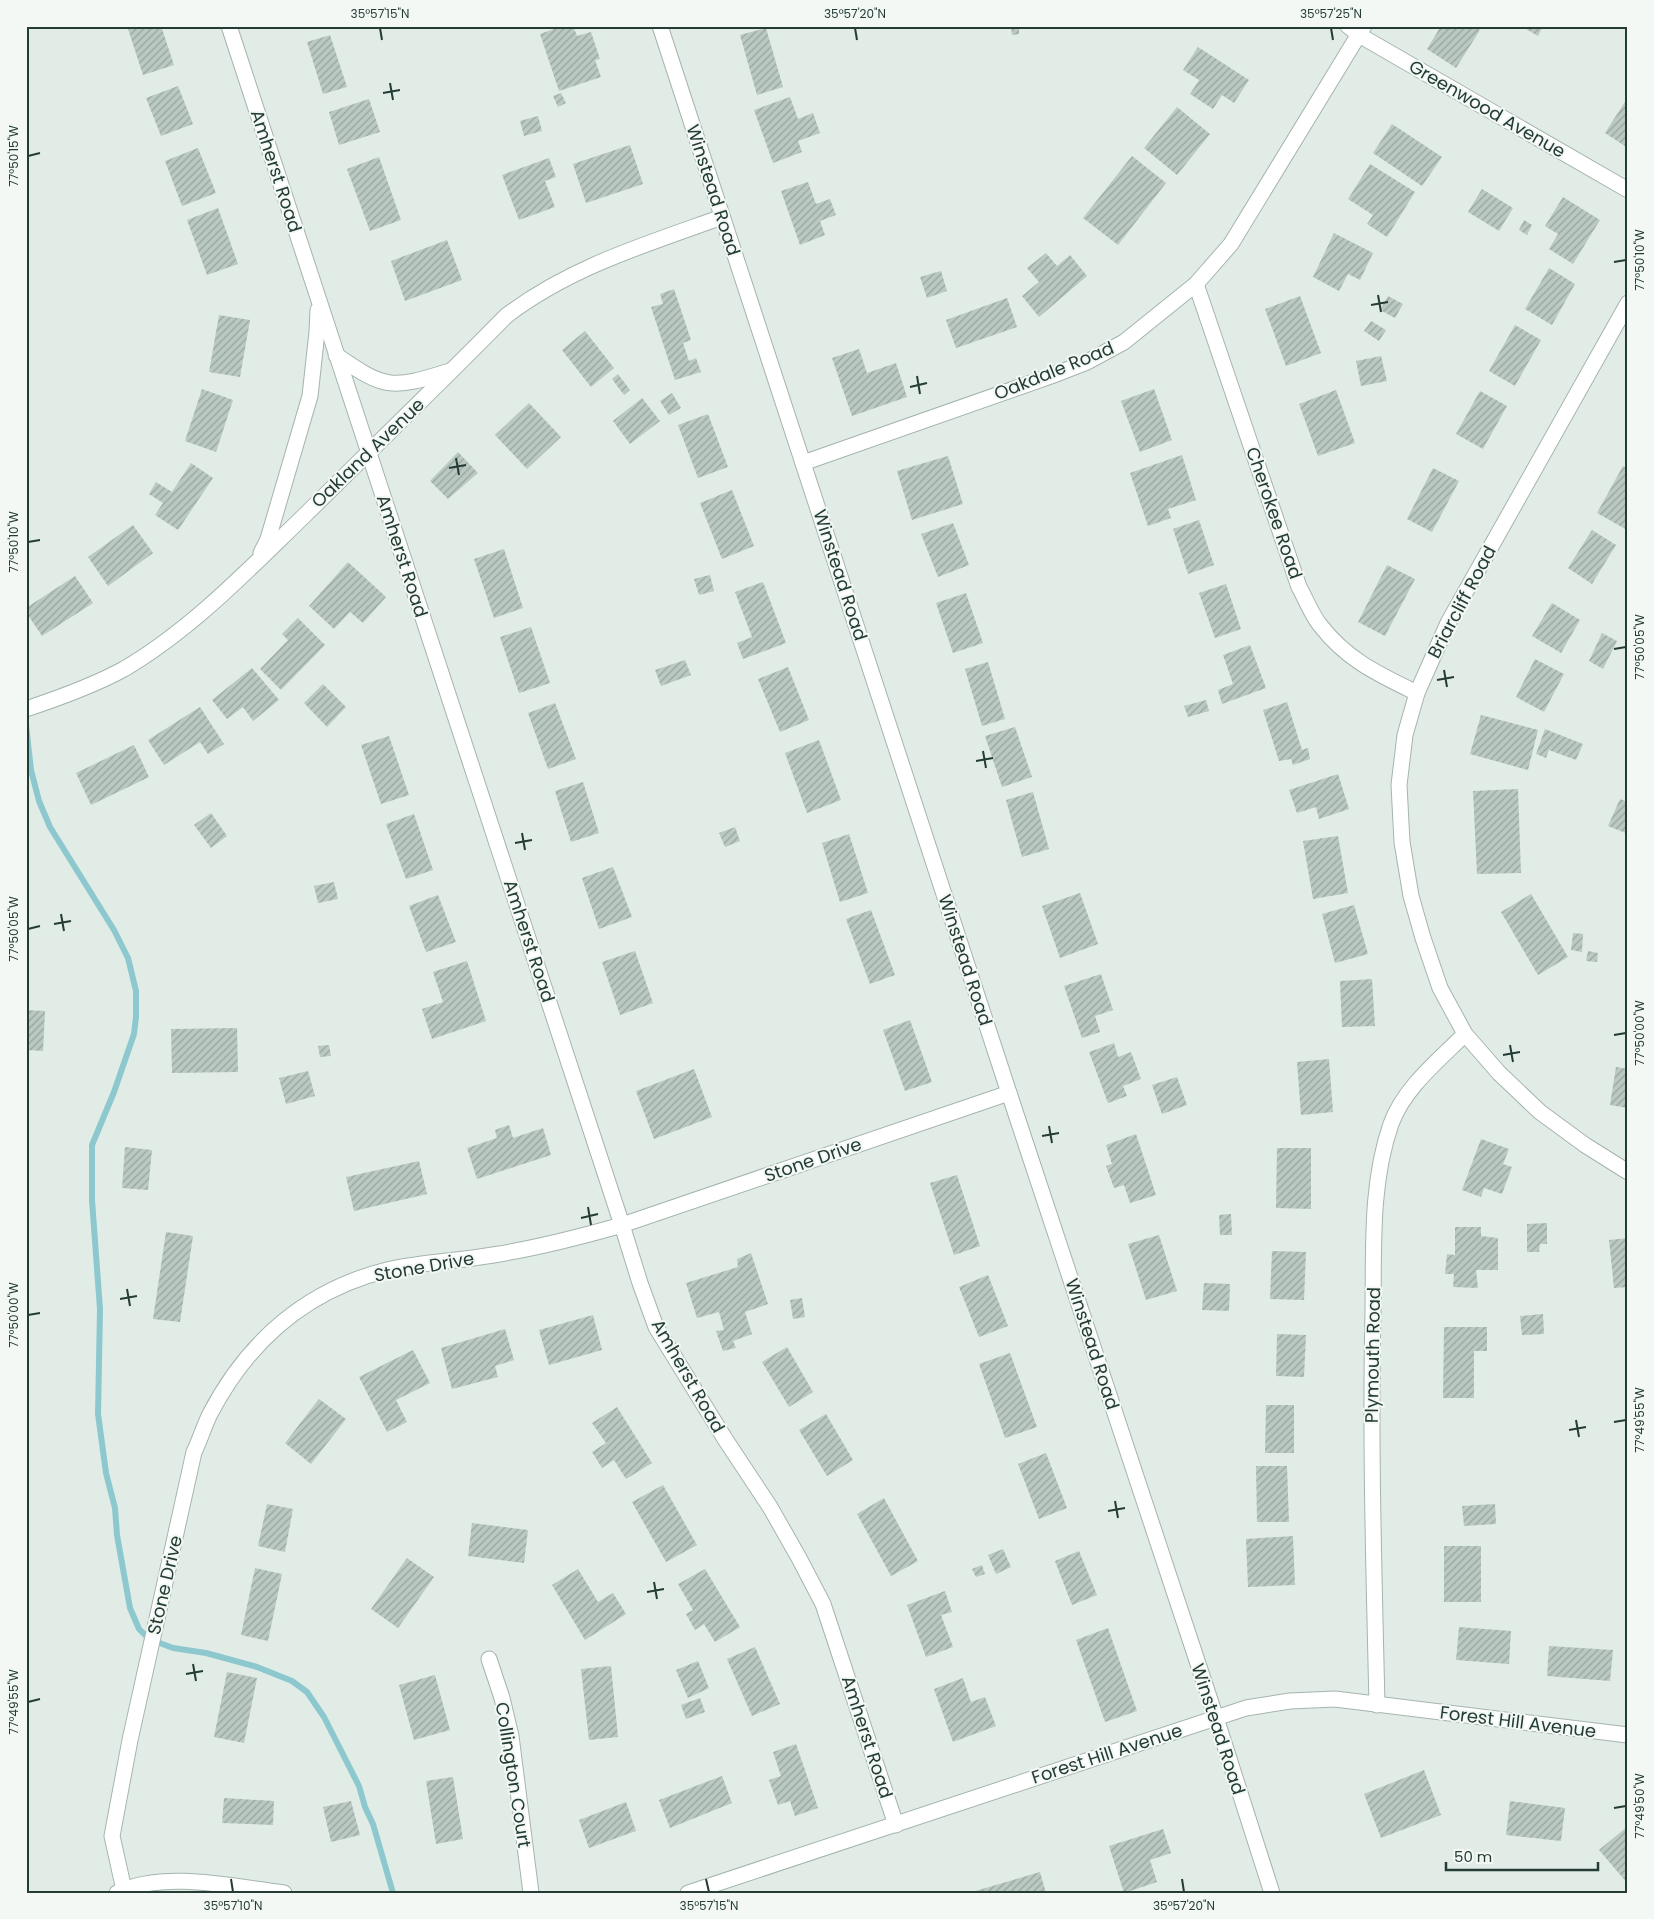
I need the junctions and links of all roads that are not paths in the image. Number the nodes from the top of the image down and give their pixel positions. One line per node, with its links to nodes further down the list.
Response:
1 (229, 26): 7 (street, Amherst Road)
2 (660, 26): 5 (street, Winstead Road)
3 (1357, 29): 4 (street, Greenwood Avenue); 6 (street, Oakdale Road)
4 (1628, 190)
5 (722, 217): 10 (street, Oakland Avenue); 12 (street, Winstead Road)
6 (1196, 284): 12 (street, Oakdale Road); 14 (street, Cherokee Road)
7 (318, 298): 9 (street, Amherst Road); 13 (street)
8 (1628, 303): 14 (street, Briarcliff Road)
9 (336, 355): 10 (street); 11 (street, Amherst Road)
10 (453, 369): 11 (street, Oakland Avenue)
11 (368, 452): 13 (street, Oakland Avenue); 19 (street, Amherst Road)
12 (803, 463): 17 (street, Winstead Road)
13 (257, 562): 15 (street, Oakland Avenue)
14 (1417, 693): 16 (street, Briarcliff Road)
15 (26, 709)
16 (1465, 1034): 18 (street, Briarcliff Road); 21 (street, Plymouth Road)
17 (1009, 1093): 19 (street, Stone Drive); 22 (street, Winstead Road)
18 (1628, 1172)
19 (622, 1224): 24 (street, Amherst Road); 25 (street, Stone Drive)
20 (489, 1659): 27 (street, Collington Court)
21 (1377, 1705): 22 (street, Forest Hill Avenue); 23 (street, Forest Hill Avenue)
22 (1216, 1718): 24 (street, Forest Hill Avenue); 29 (street, Winstead Road)
23 (1628, 1734)
24 (896, 1825): 28 (street, Forest Hill Avenue)
25 (120, 1891): 26 (street)
26 (284, 1893)
27 (531, 1893)
28 (688, 1893)
29 (1272, 1893)

